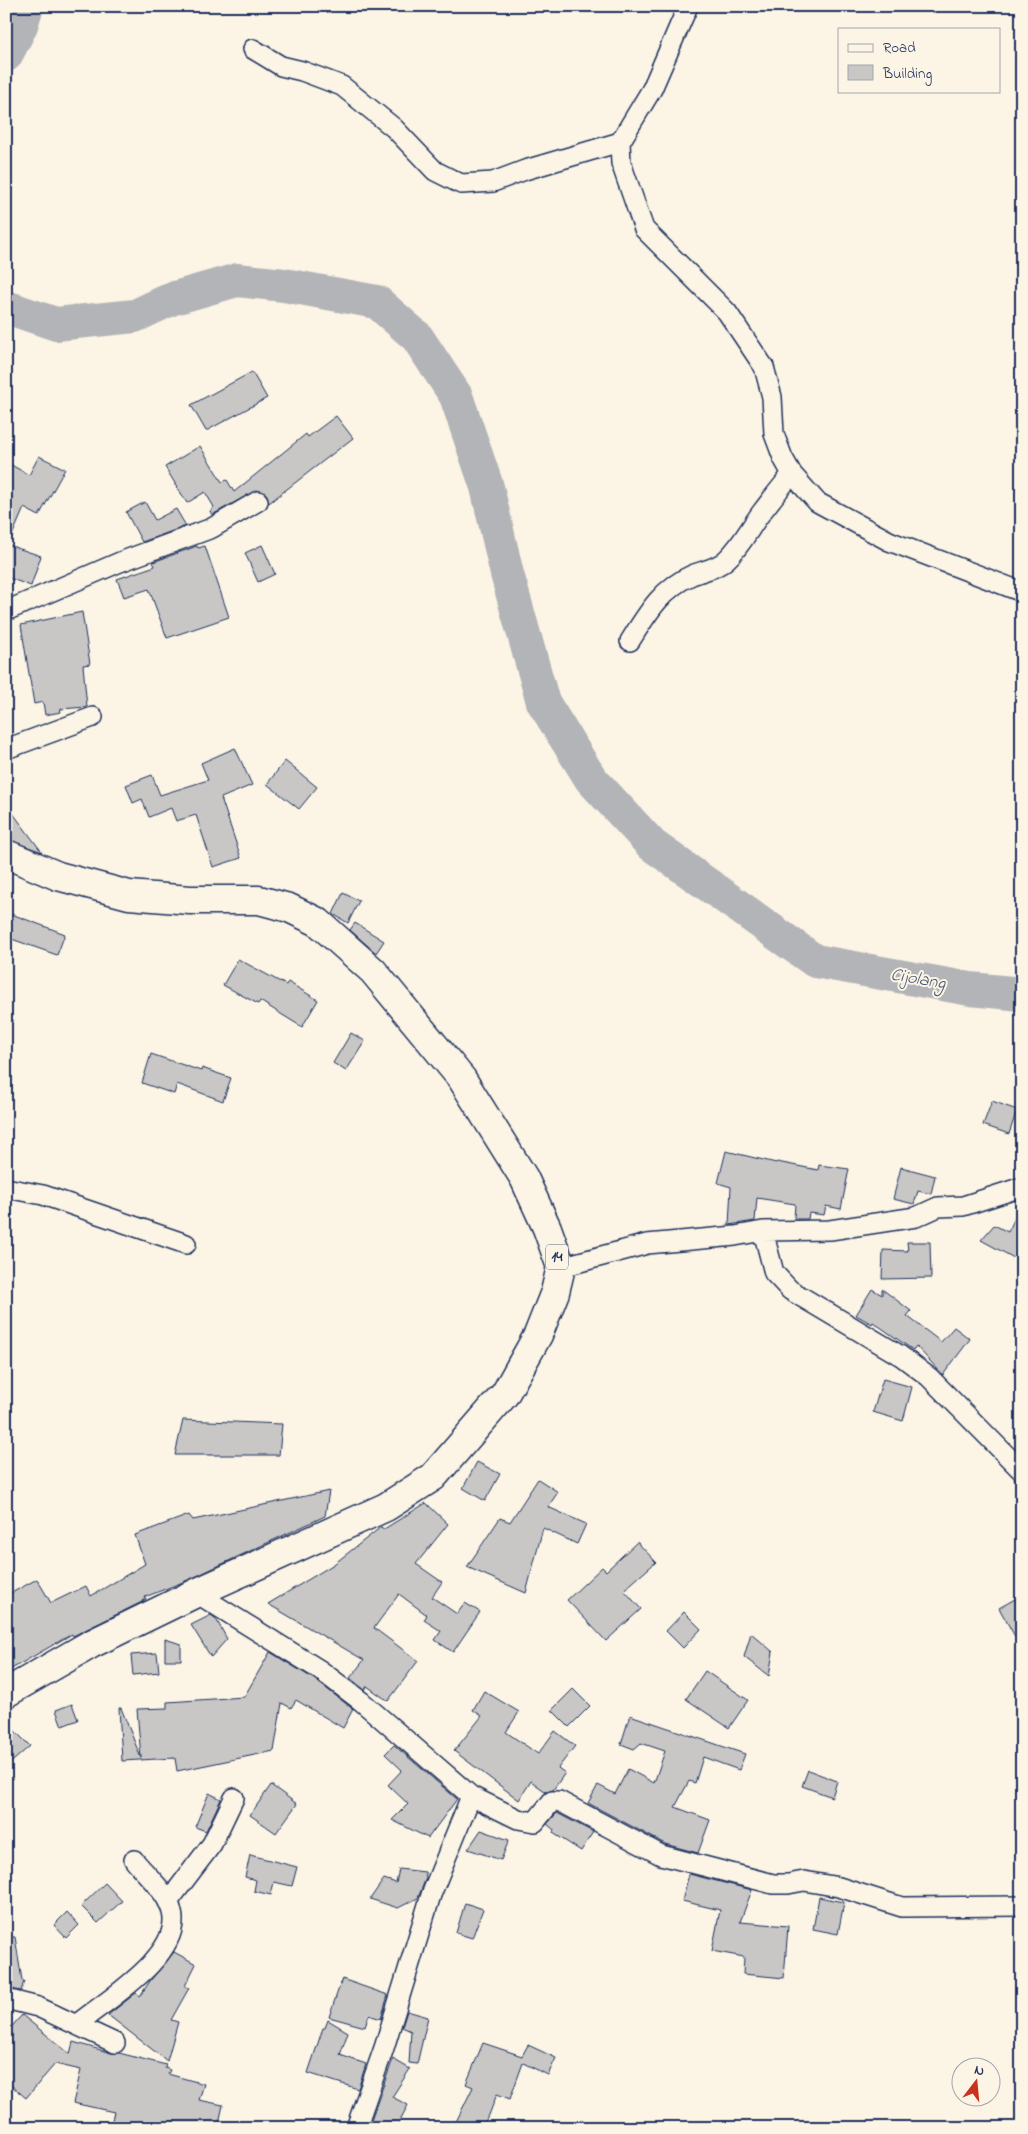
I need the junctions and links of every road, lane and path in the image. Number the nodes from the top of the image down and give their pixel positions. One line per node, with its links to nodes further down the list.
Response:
1 (688, 6): 3 (street)
2 (253, 49): 3 (street)
3 (620, 142): 4 (street)
4 (792, 474): 6 (street); 8 (street)
5 (258, 501): 7 (street)
6 (1022, 592)
7 (6, 612)
8 (630, 641)
9 (92, 718): 10 (street)
10 (6, 749)
11 (6, 854): 16 (highway, 14)
12 (1022, 1187): 14 (street)
13 (6, 1188): 15 (street)
14 (763, 1231): 16 (street); 17 (street)
15 (186, 1244)
16 (561, 1267): 18 (highway, 14)
17 (1022, 1471)
18 (196, 1593): 19 (highway, 14); 20 (street)
19 (6, 1693)
20 (471, 1796): 24 (street); 28 (street)
21 (234, 1798): 23 (street)
22 (134, 1860): 23 (street)
23 (168, 1902): 26 (street)
24 (1022, 1906)
25 (6, 1999): 26 (street)
26 (76, 2025): 27 (street)
27 (115, 2043)
28 (356, 2128)

